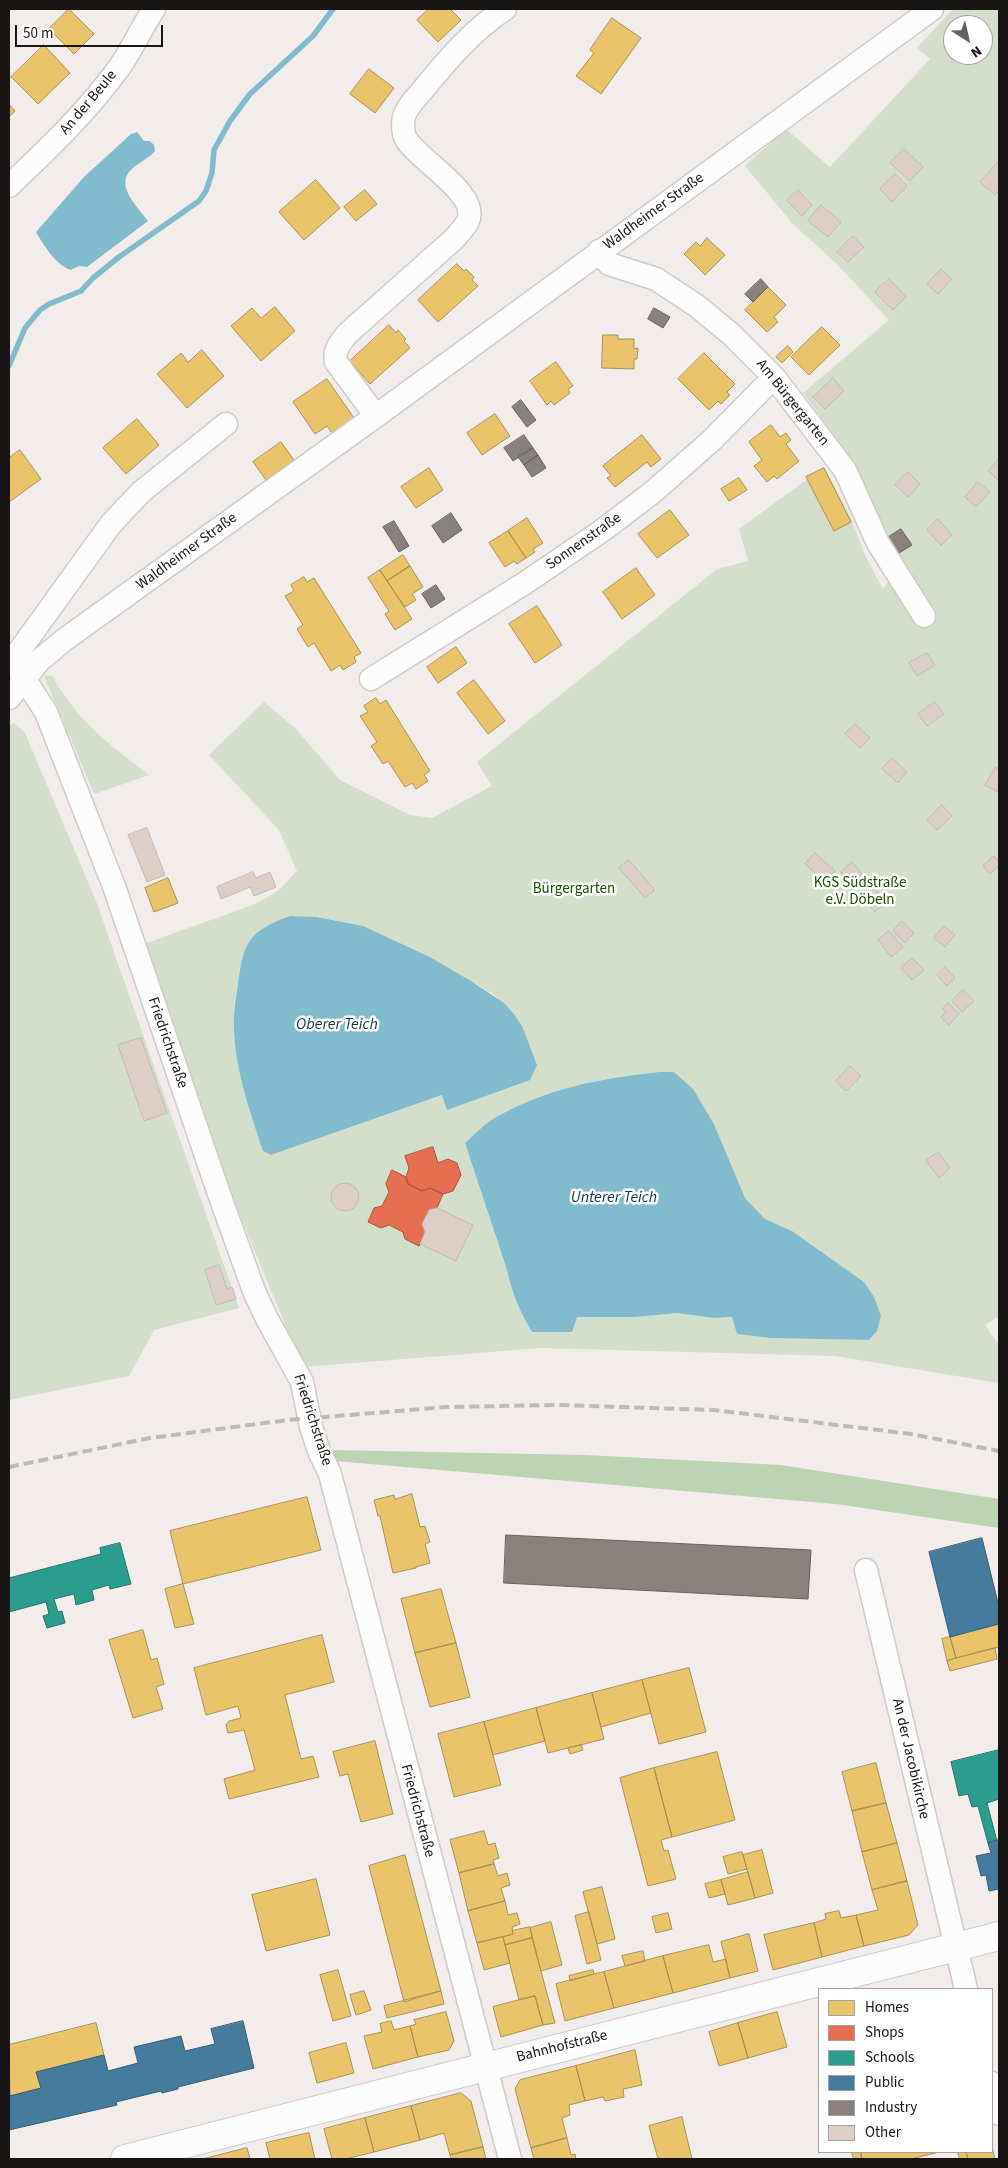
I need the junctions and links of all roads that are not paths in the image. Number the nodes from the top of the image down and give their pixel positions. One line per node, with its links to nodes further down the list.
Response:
1 (154, 9): 4 (street, An der Beule)
2 (505, 9): 7 (street)
3 (932, 9): 5 (street, Waldheimer Straße)
4 (9, 186)
5 (599, 251): 6 (street, Am Bürgergarten); 7 (street, Waldheimer Straße)
6 (774, 377): 9 (street, Am Bürgergarten); 11 (street, Sonnenstraße)
7 (376, 416): 12 (street, Waldheimer Straße)
8 (226, 424): 10 (street)
9 (924, 616)
10 (10, 658): 12 (street)
11 (371, 678)
12 (25, 681): 13 (street, Waldheimer Straße); 18 (street, Friedrichstraße)
13 (9, 698)
14 (866, 1570): 16 (street, An der Jacobikirche)
15 (999, 1936): 16 (main road, Bahnhofstraße)
16 (955, 1948): 17 (street, An der Jacobikirche); 18 (main road, Bahnhofstraße)
17 (966, 1988)
18 (487, 2067): 21 (main road, Bahnhofstraße); 22 (street, Friedrichstraße)
19 (993, 2087): 20 (street)
20 (999, 2114)
21 (129, 2159)
22 (510, 2159)

